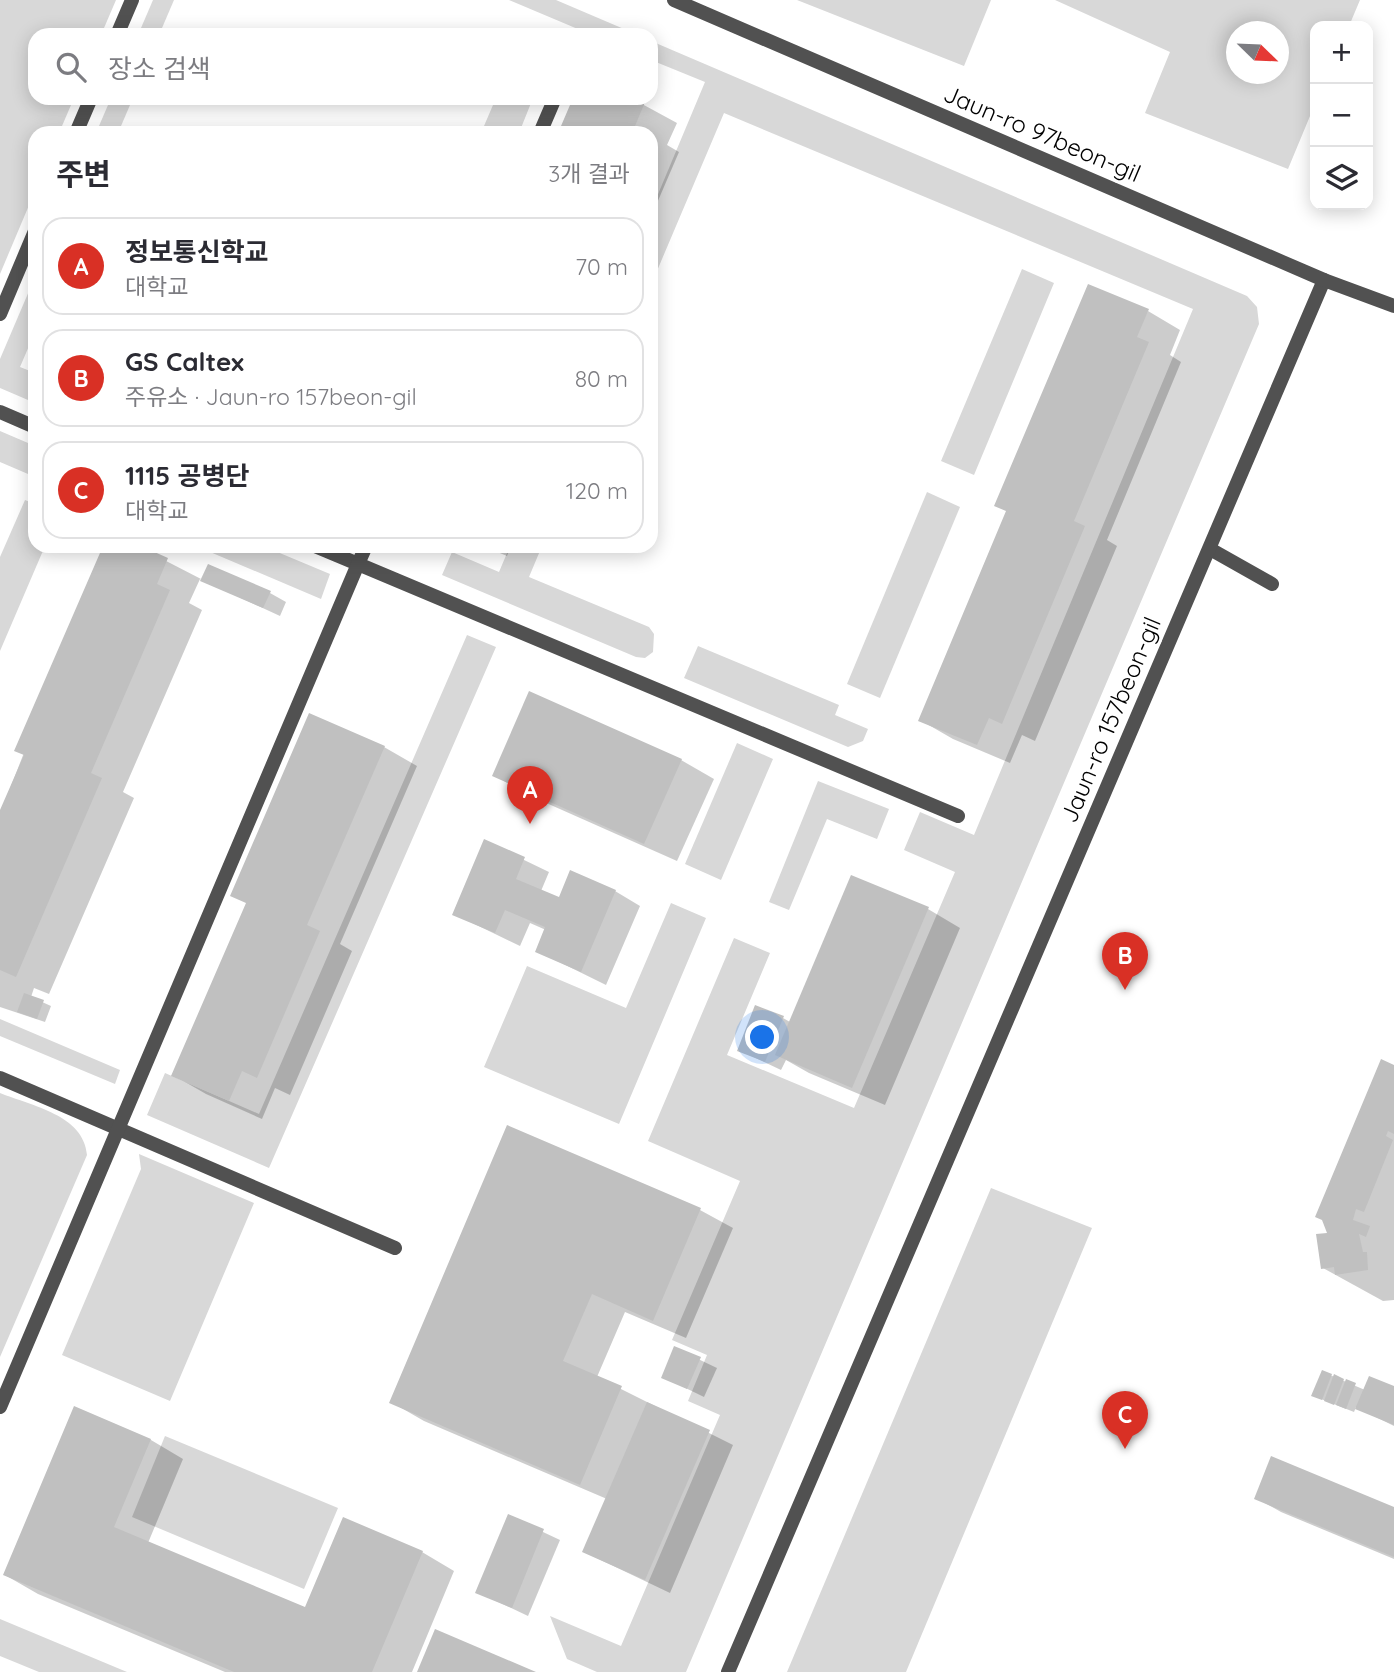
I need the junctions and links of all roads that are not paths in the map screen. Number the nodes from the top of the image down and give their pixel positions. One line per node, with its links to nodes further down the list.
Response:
1 (132, 0): 3 (street)
2 (674, 0): 9 (street, Jaun-ro 97beon-gil)
3 (120, 28)
4 (88, 105): 6 (street)
5 (552, 105): 7 (street)
6 (79, 126)
7 (543, 126)
8 (28, 248): 11 (street)
9 (1324, 280): 10 (street, Jaun-ro 97beon-gil); 14 (street, Jaun-ro 157beon-gil)
10 (1394, 306)
11 (0, 314)
12 (0, 412): 13 (street)
13 (28, 424)
14 (1210, 549): 18 (street); 24 (street, Jaun-ro 157beon-gil)
15 (332, 553): 17 (street)
16 (363, 553): 17 (street)
17 (358, 564): 19 (street); 21 (street)
18 (1272, 584)
19 (958, 816)
20 (0, 1078): 21 (street)
21 (120, 1129): 22 (street); 23 (street)
22 (395, 1248)
23 (0, 1407)
24 (728, 1672)

